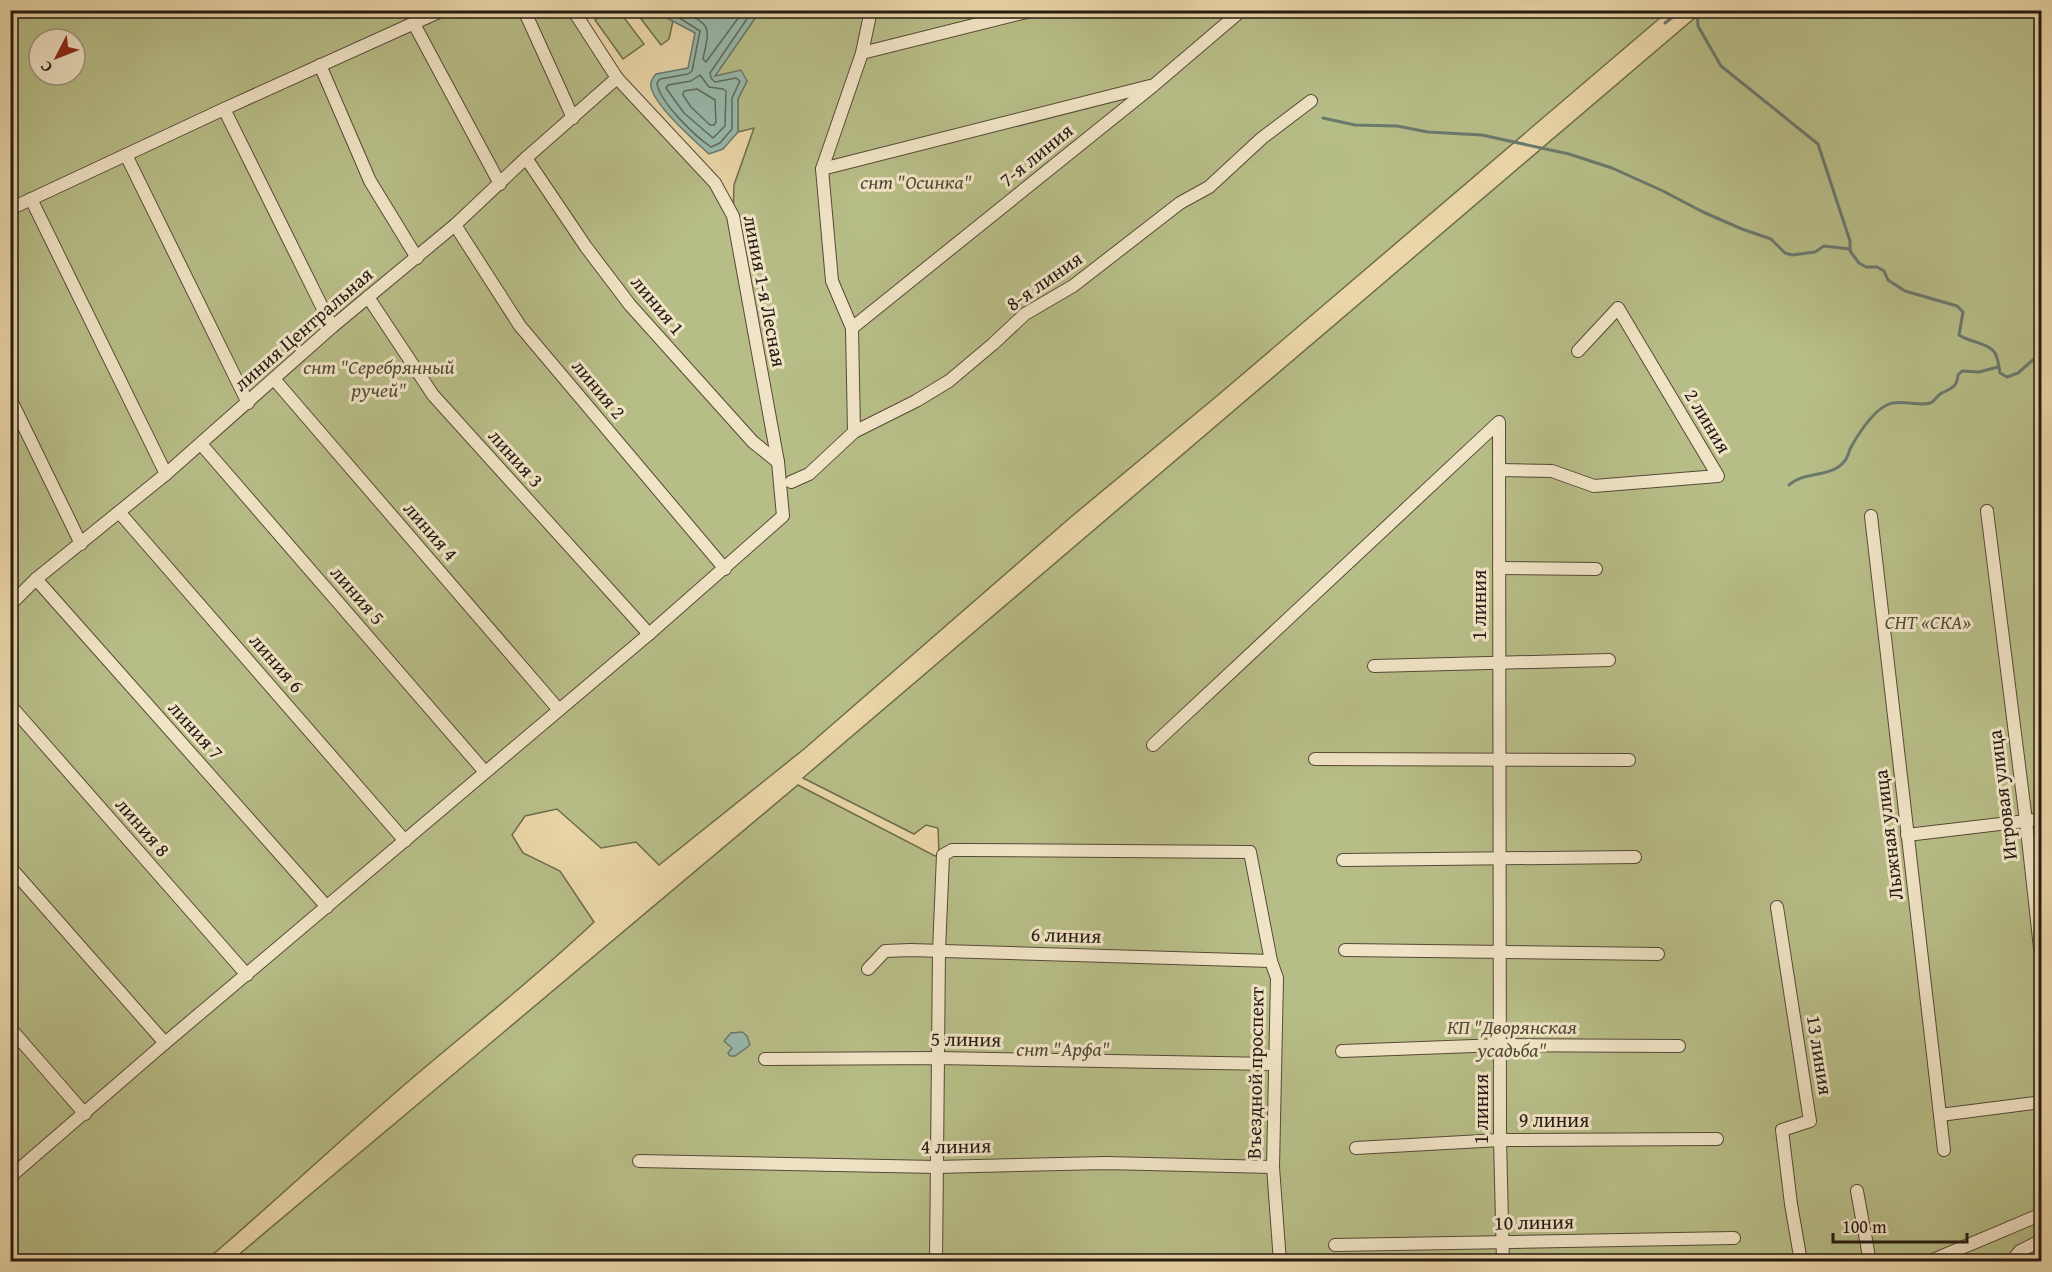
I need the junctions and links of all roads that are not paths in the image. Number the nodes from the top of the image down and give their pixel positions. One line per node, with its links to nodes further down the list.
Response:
1 (443, 10): 7 (street)
2 (524, 10): 14 (street)
3 (573, 10): 10 (street, линия 1-я Лесная)
4 (870, 10): 8 (street)
5 (1034, 10): 8 (street)
6 (1242, 10): 11 (street, 7-я линия)
7 (414, 24): 9 (street); 18 (street)
8 (862, 53): 17 (street)
9 (320, 65): 13 (street); 22 (street)
10 (617, 78): 14 (street, линия Центральная); 32 (street, линия 1-я Лесная)
11 (1154, 85): 17 (street); 25 (street, 7-я линия)
12 (1311, 101): 30 (street, 8-я линия)
13 (224, 109): 15 (street); 24 (street)
14 (573, 118): 16 (street, линия Центральная)
15 (126, 155): 19 (street); 29 (street)
16 (526, 158): 18 (street, линия Центральная); 32 (street, линия 1)
17 (822, 169): 25 (street)
18 (500, 184): 21 (street, линия Центральная)
19 (31, 199): 20 (street); 34 (street)
20 (10, 209)
21 (455, 225): 22 (street, линия Центральная); 41 (street, линия 2)
22 (417, 258): 23 (street, линия Центральная)
23 (368, 297): 24 (street, линия Центральная); 45 (street, линия 3)
24 (332, 327): 27 (street, линия Центральная)
25 (852, 328): 30 (street)
26 (1578, 351): 33 (street, 2 линия)
27 (274, 379): 29 (street, линия Центральная); 50 (street, линия 4)
28 (10, 398): 39 (street)
29 (248, 403): 31 (street, линия Центральная)
30 (854, 432): 35 (street, 8-я линия)
31 (201, 444): 34 (street, линия Центральная); 55 (street, линия 5)
32 (778, 462): 41 (street, линия 1-я Лесная)
33 (1500, 470): 40 (street, 1 линия); 51 (street, 1 линия)
34 (166, 474): 37 (street, линия Центральная)
35 (791, 482)
36 (1986, 511): 57 (street, Игровая улица)
37 (119, 512): 39 (street, линия Центральная); 59 (street, линия 6)
38 (1871, 516): 58 (street, Лыжная улица)
39 (81, 544): 43 (street, линия Центральная)
40 (1499, 568): 42 (street); 47 (street, 1 линия)
41 (725, 569): 45 (street)
42 (1596, 569)
43 (36, 579): 44 (street, линия Центральная); 64 (street, линия 7)
44 (10, 605)
45 (649, 634): 50 (street)
46 (1609, 660): 47 (street)
47 (1499, 664): 48 (street); 54 (street, 1 линия)
48 (1374, 666)
49 (10, 705): 73 (street, линия 8)
50 (559, 710): 55 (street)
51 (1153, 745)
52 (1315, 759): 54 (street)
53 (1629, 760): 54 (street)
54 (1499, 761): 60 (street, 1 линия)
55 (485, 772): 59 (street)
56 (2042, 819): 57 (street)
57 (2026, 821): 58 (street); 71 (street, Игровая улица)
58 (1907, 835): 84 (street, Лыжная улица)
59 (405, 841): 64 (street)
60 (1500, 857): 61 (street); 62 (street); 68 (street, 1 линия)
61 (1635, 858)
62 (1343, 860)
63 (10, 867): 75 (street)
64 (327, 907): 73 (street)
65 (1777, 907): 102 (street, 13 линия)
66 (1345, 950): 68 (street)
67 (939, 951): 70 (street, 6 линия); 70 (street, Въездной проспект); 72 (street, 6 линия); 79 (street)
68 (1500, 951): 69 (street); 76 (street, 1 линия)
69 (1658, 954)
70 (1271, 961): 81 (street, Въездной проспект)
71 (2042, 966)
72 (868, 969)
73 (247, 975): 75 (street)
74 (10, 1029): 83 (street)
75 (165, 1043): 83 (street)
76 (1500, 1045): 77 (street); 78 (street); 85 (street, 1 линия)
77 (1679, 1046)
78 (1342, 1051)
79 (939, 1058): 80 (street, 5 линия); 81 (street, 5 линия); 90 (street)
80 (765, 1059)
81 (1275, 1064): 91 (street, Въездной проспект)
82 (2042, 1102): 84 (street)
83 (85, 1114): 92 (street)
84 (1940, 1115): 88 (street, Лыжная улица)
85 (1500, 1140): 86 (street, 9 линия); 87 (street, 9 линия); 97 (street, 1 линия)
86 (1717, 1140)
87 (1356, 1148)
88 (1944, 1150)
89 (639, 1161): 90 (street, 4 линия)
90 (936, 1167): 91 (street, 4 линия); 99 (street)
91 (1273, 1167): 100 (street, Въездной проспект)
92 (10, 1177)
93 (1857, 1191): 103 (street)
94 (2042, 1214): 104 (street)
95 (1734, 1238): 97 (street, 10 линия)
96 (2042, 1240): 105 (street)
97 (1503, 1242): 98 (street, 10 линия); 101 (street, 1 линия)
98 (1335, 1245)
99 (936, 1262)
100 (1280, 1262)
101 (1503, 1262)
102 (1801, 1262)
103 (1870, 1262)
104 (1928, 1262)
105 (2011, 1262)

